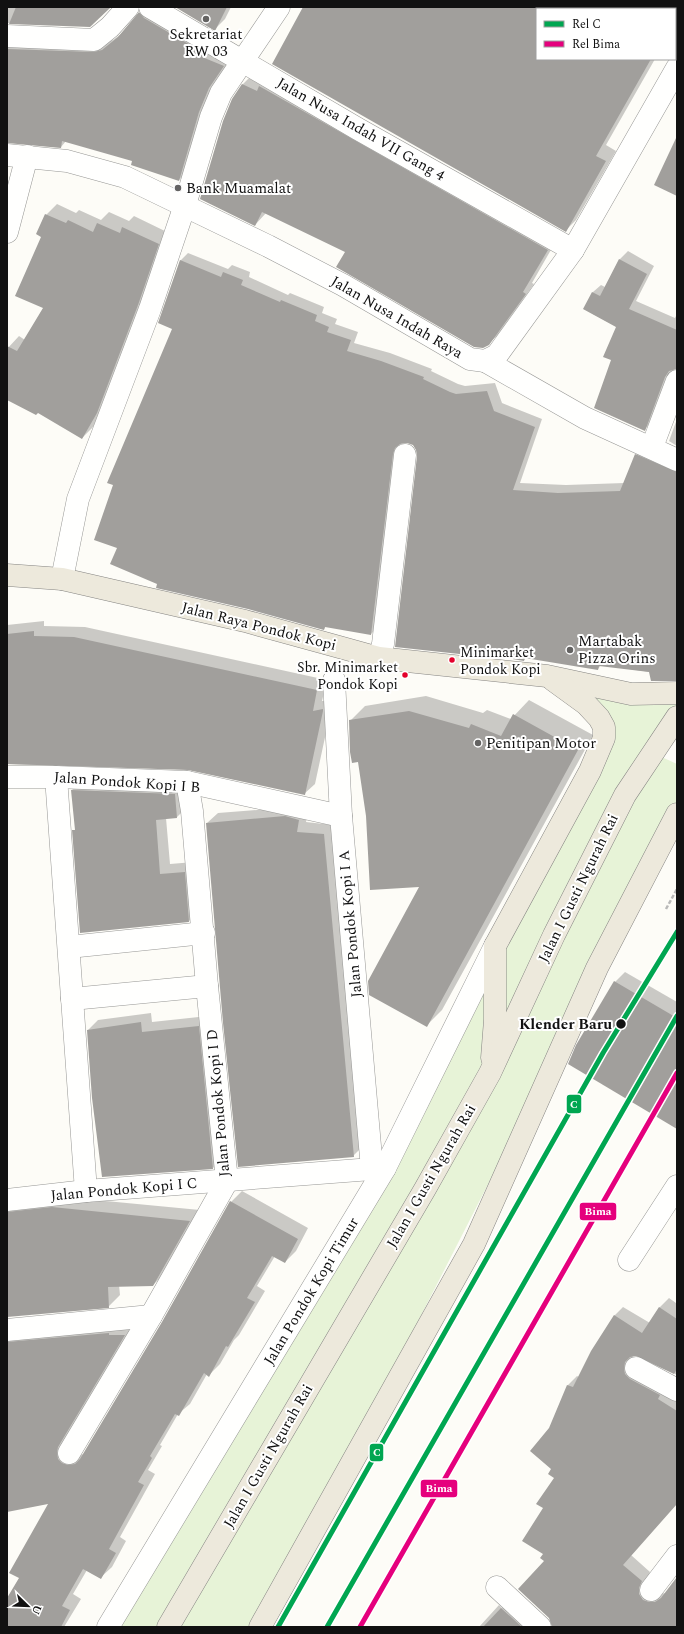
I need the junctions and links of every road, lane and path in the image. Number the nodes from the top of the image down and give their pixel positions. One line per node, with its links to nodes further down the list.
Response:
1 (128, 7): 4 (street)
2 (150, 7): 5 (street, Jalan Nusa Indah VII Gang 4)
3 (279, 7): 5 (street)
4 (7, 36)
5 (244, 61): 8 (street); 10 (street, Jalan Nusa Indah VII Gang 4)
6 (676, 70): 10 (street)
7 (17, 156): 8 (street, Jalan Nusa Indah Raya); 9 (street)
8 (185, 205): 11 (street, Jalan Nusa Indah Raya); 17 (street)
9 (7, 232)
10 (573, 250): 11 (street)
11 (485, 361): 13 (street, Jalan Nusa Indah Raya)
12 (677, 381): 13 (street)
13 (652, 447): 15 (street, Jalan Nusa Indah Raya)
14 (405, 455): 18 (street)
15 (677, 460)
16 (7, 575): 17 (main road, Jalan Raya Pondok Kopi)
17 (62, 580): 18 (main road, Jalan Raya Pondok Kopi)
18 (379, 658): 19 (main road, Jalan Raya Pondok Kopi)
19 (547, 676): 21 (main road, Jalan Raya Pondok Kopi); 31 (main road)
20 (334, 680): 27 (street, Jalan Pondok Kopi I A)
21 (677, 693)
22 (677, 717): 35 (main road, Jalan I Gusti Ngurah Rai)
23 (7, 777): 24 (street, Jalan Pondok Kopi I B)
24 (56, 777): 25 (street, Jalan Pondok Kopi I B); 32 (street)
25 (187, 782): 27 (street, Jalan Pondok Kopi I B); 30 (street, Jalan Pondok Kopi I D)
26 (677, 814): 52 (main road)
27 (341, 816): 36 (street, Jalan Pondok Kopi I A)
28 (677, 890): 29 (path)
29 (666, 908)
30 (204, 933): 32 (street); 33 (street, Jalan Pondok Kopi I D)
31 (495, 946): 35 (main road); 36 (street, Jalan Pondok Kopi Timur)
32 (69, 947): 34 (street)
33 (207, 986): 34 (street); 37 (street, Jalan Pondok Kopi I D)
34 (72, 998): 39 (street)
35 (490, 1073): 51 (main road, Jalan I Gusti Ngurah Rai)
36 (378, 1168): 37 (street, Jalan Pondok Kopi I C); 50 (street, Jalan Pondok Kopi Timur)
37 (227, 1181): 39 (street, Jalan Pondok Kopi I C); 42 (street, Jalan Pondok Kopi I D)
38 (677, 1186): 41 (street)
39 (86, 1191): 40 (street, Jalan Pondok Kopi I C)
40 (7, 1200)
41 (629, 1260)
42 (151, 1316): 43 (street); 46 (street, Jalan Pondok Kopi I D)
43 (7, 1330)
44 (636, 1368): 45 (street)
45 (677, 1390)
46 (69, 1453)
47 (677, 1556): 49 (street)
48 (497, 1587): 53 (street)
49 (651, 1590)
50 (108, 1627)
51 (168, 1627)
52 (260, 1627)
53 (540, 1627)

